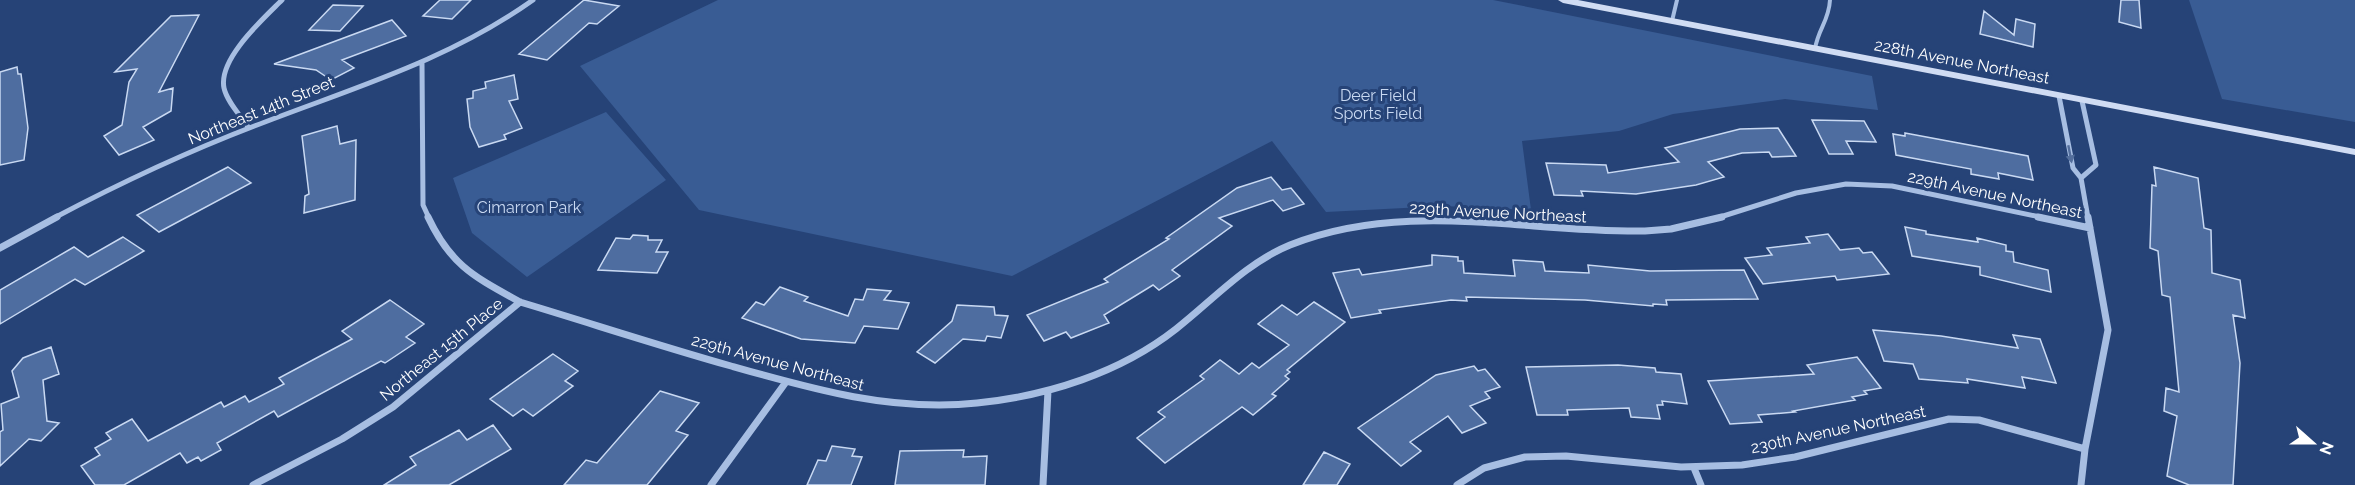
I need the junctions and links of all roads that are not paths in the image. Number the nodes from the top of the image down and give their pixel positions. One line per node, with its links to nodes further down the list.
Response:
1 (282, 0): 11 (street)
2 (533, 0): 8 (street, Northeast 14th Street)
3 (1563, 0): 6 (main road, 228th Avenue Northeast)
4 (1677, 0): 6 (lane)
5 (1830, 0): 7 (lane)
6 (1672, 21): 7 (main road, 228th Avenue Northeast)
7 (1815, 49): 9 (main road, 228th Avenue Northeast)
8 (422, 63): 11 (street, Northeast 14th Street); 16 (street, 229th Avenue Northeast)
9 (2059, 96): 10 (main road, 228th Avenue Northeast); 13 (street, one-way to 13)
10 (2082, 101): 12 (main road, 228th Avenue Northeast); 13 (street)
11 (249, 128): 15 (street, Northeast 14th Street)
12 (2355, 152)
13 (2081, 178): 14 (street)
14 (2090, 228): 18 (street, 229th Avenue Northeast); 19 (street)
15 (0, 248)
16 (520, 302): 17 (street, 229th Avenue Northeast); 21 (street, Northeast 15th Place)
17 (786, 382): 18 (street, 229th Avenue Northeast); 22 (street)
18 (1047, 391): 23 (street)
19 (2085, 449): 20 (street, 230th Avenue Northeast); 26 (street)
20 (1694, 468): 24 (street, 230th Avenue Northeast); 25 (street)
21 (253, 485)
22 (711, 485)
23 (1043, 485)
24 (1457, 485)
25 (1701, 485)
26 (2081, 485)

